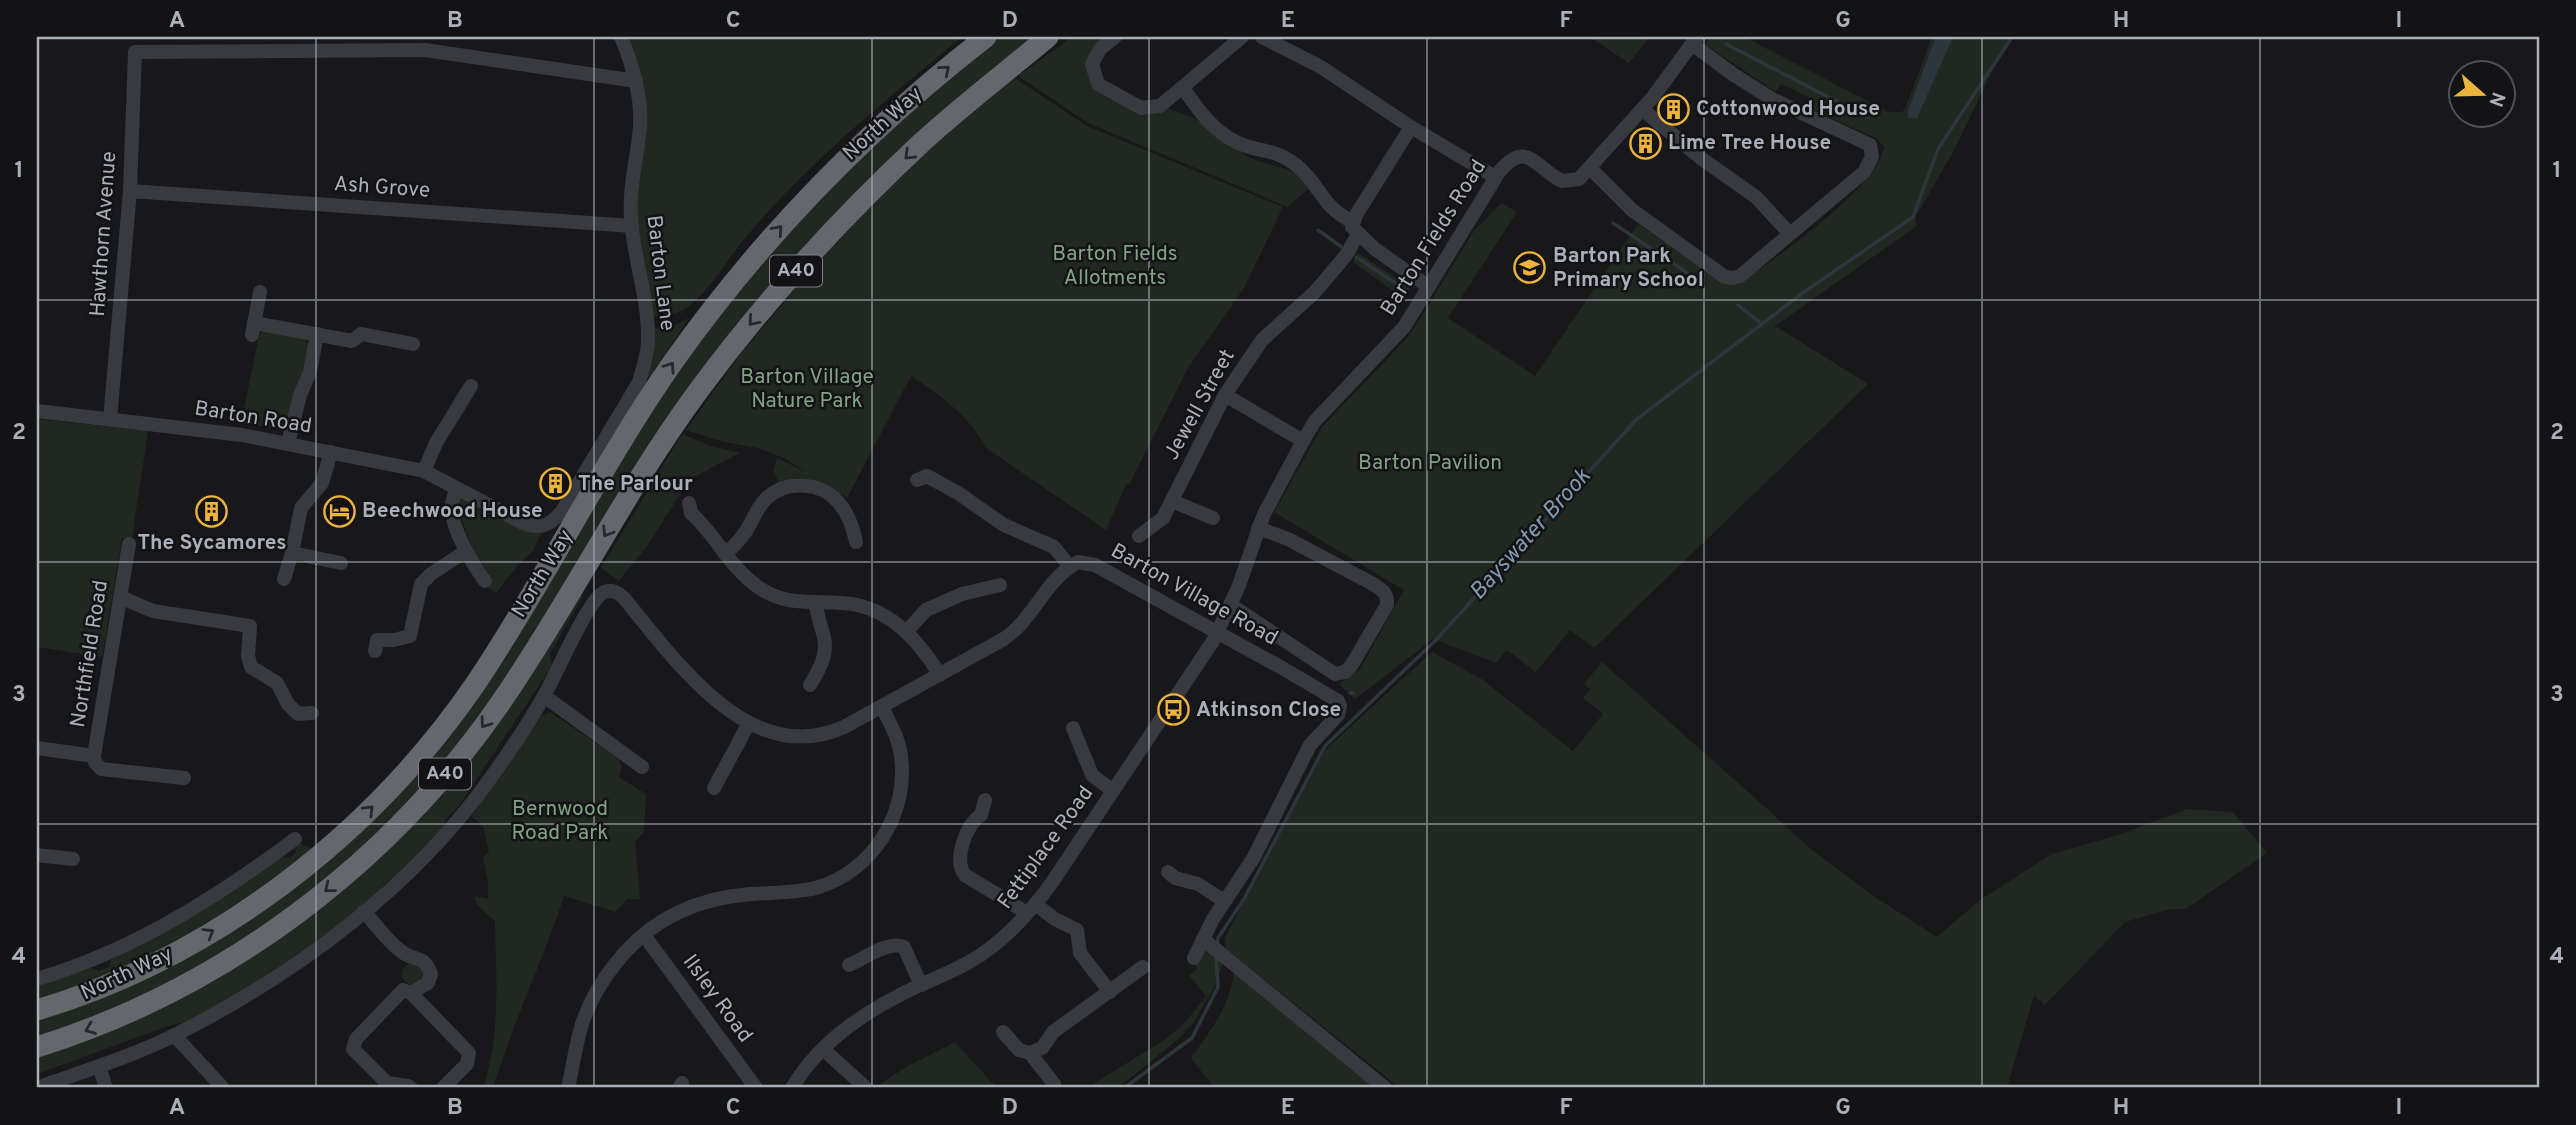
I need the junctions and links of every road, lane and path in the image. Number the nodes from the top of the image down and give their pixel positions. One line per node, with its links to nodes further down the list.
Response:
1 (621, 37): 8 (street, Barton Lane)
2 (1048, 37): 87 (highway, North Way / A40, one-way to 87)
3 (1115, 37): 9 (street)
4 (1242, 37): 9 (street)
5 (1262, 37): 11 (street)
6 (1695, 41): 10 (street, Barton Fields Road); 17 (street)
7 (980, 42): 84 (highway, North Way / A40, one-way to 7)
8 (636, 81): 14 (street, Hawthorn Avenue); 15 (street, Barton Lane)
9 (1182, 88): 16 (street)
10 (1642, 109): 12 (street, Barton Fields Road); 17 (street)
11 (1411, 127): 13 (street); 16 (street, Jewell Street)
12 (1590, 168): 13 (street, Barton Fields Road); 17 (street)
13 (1495, 177): 18 (street, Barton Fields Road)
14 (130, 191): 15 (street, Ash Grove); 25 (street, Hawthorn Avenue)
15 (632, 226): 35 (street, Barton Lane)
16 (1356, 228): 18 (street); 23 (street, Jewell Street)
17 (1789, 233)
18 (1429, 287): 26 (street, Barton Fields Road)
19 (260, 292): 20 (street)
20 (317, 334): 21 (street); 27 (street)
21 (413, 344)
22 (471, 386): 29 (street)
23 (1225, 395): 26 (street); 32 (street, Jewell Street)
24 (37, 411): 25 (street, Barton Road)
25 (110, 419): 27 (street, Barton Road)
26 (1303, 441): 36 (street, Barton Fields Road)
27 (288, 443): 28 (street, Barton Road)
28 (331, 452): 29 (street, Barton Road); 41 (street)
29 (424, 471): 31 (street, Barton Road)
30 (923, 474): 44 (street)
31 (457, 489): 35 (street, Barton Road); 40 (street)
32 (1172, 502): 34 (street); 37 (street, Jewell Street)
33 (689, 503): 42 (street)
34 (1213, 518)
35 (542, 527)
36 (1258, 528): 50 (street, Barton Fields Road); 50 (street)
37 (1139, 536)
38 (856, 542): 42 (street)
39 (130, 544): 48 (street, Northfield Road)
40 (466, 551): 46 (street); 53 (street)
41 (292, 553): 43 (street); 45 (street)
42 (725, 554): 49 (street)
43 (341, 563)
44 (1070, 567): 52 (street, Barton Village Road); 54 (street)
45 (284, 579)
46 (485, 581)
47 (1000, 585): 51 (street)
48 (120, 597): 58 (street); 62 (street, Northfield Road)
49 (816, 604): 51 (street); 55 (street)
50 (1231, 605): 52 (street, Barton Fields Road)
51 (907, 631): 54 (street)
52 (1218, 631): 66 (street, Fettiplace Road); 72 (street, Barton Village Road)
53 (375, 652)
54 (940, 675): 57 (street)
55 (810, 685)
56 (544, 696): 59 (street); 63 (street); 74 (street)
57 (882, 707): 59 (street); 75 (street)
58 (301, 718)
59 (749, 723): 65 (street)
60 (1073, 728): 66 (street)
61 (37, 748): 62 (street, Northfield Road)
62 (94, 756): 64 (street)
63 (642, 767)
64 (184, 778)
65 (714, 788)
66 (1113, 791): 73 (street, Fettiplace Road)
67 (985, 800): 73 (street)
68 (295, 839): 80 (street, North Way)
69 (37, 855): 70 (street)
70 (73, 859)
71 (1171, 878): 72 (street)
72 (1224, 901): 76 (street, Barton Village Road)
73 (1031, 908): 81 (street, Fettiplace Road); 82 (street)
74 (364, 911): 83 (street); 86 (street)
75 (644, 935): 97 (street); 98 (street, Ilsley Road)
76 (1207, 942): 77 (street, Barton Village Road); 101 (street)
77 (1194, 958)
78 (849, 965): 81 (street)
79 (1143, 967): 82 (street)
80 (37, 979)
81 (921, 985): 88 (street, Fettiplace Road)
82 (1110, 992): 89 (street)
83 (411, 993): 95 (street); 96 (street)
84 (37, 1010)
85 (1003, 1032): 89 (street)
86 (174, 1035): 90 (street); 94 (street)
87 (37, 1047)
88 (823, 1049): 99 (street, Fettiplace Road); 100 (street)
89 (1030, 1053): 91 (street)
90 (99, 1066): 92 (street); 93 (street)
91 (1054, 1084)
92 (37, 1088)
93 (106, 1088)
94 (223, 1088)
95 (411, 1088)
96 (443, 1088)
97 (568, 1088)
98 (757, 1088)
99 (792, 1088)
100 (866, 1088)
101 (1385, 1088)

